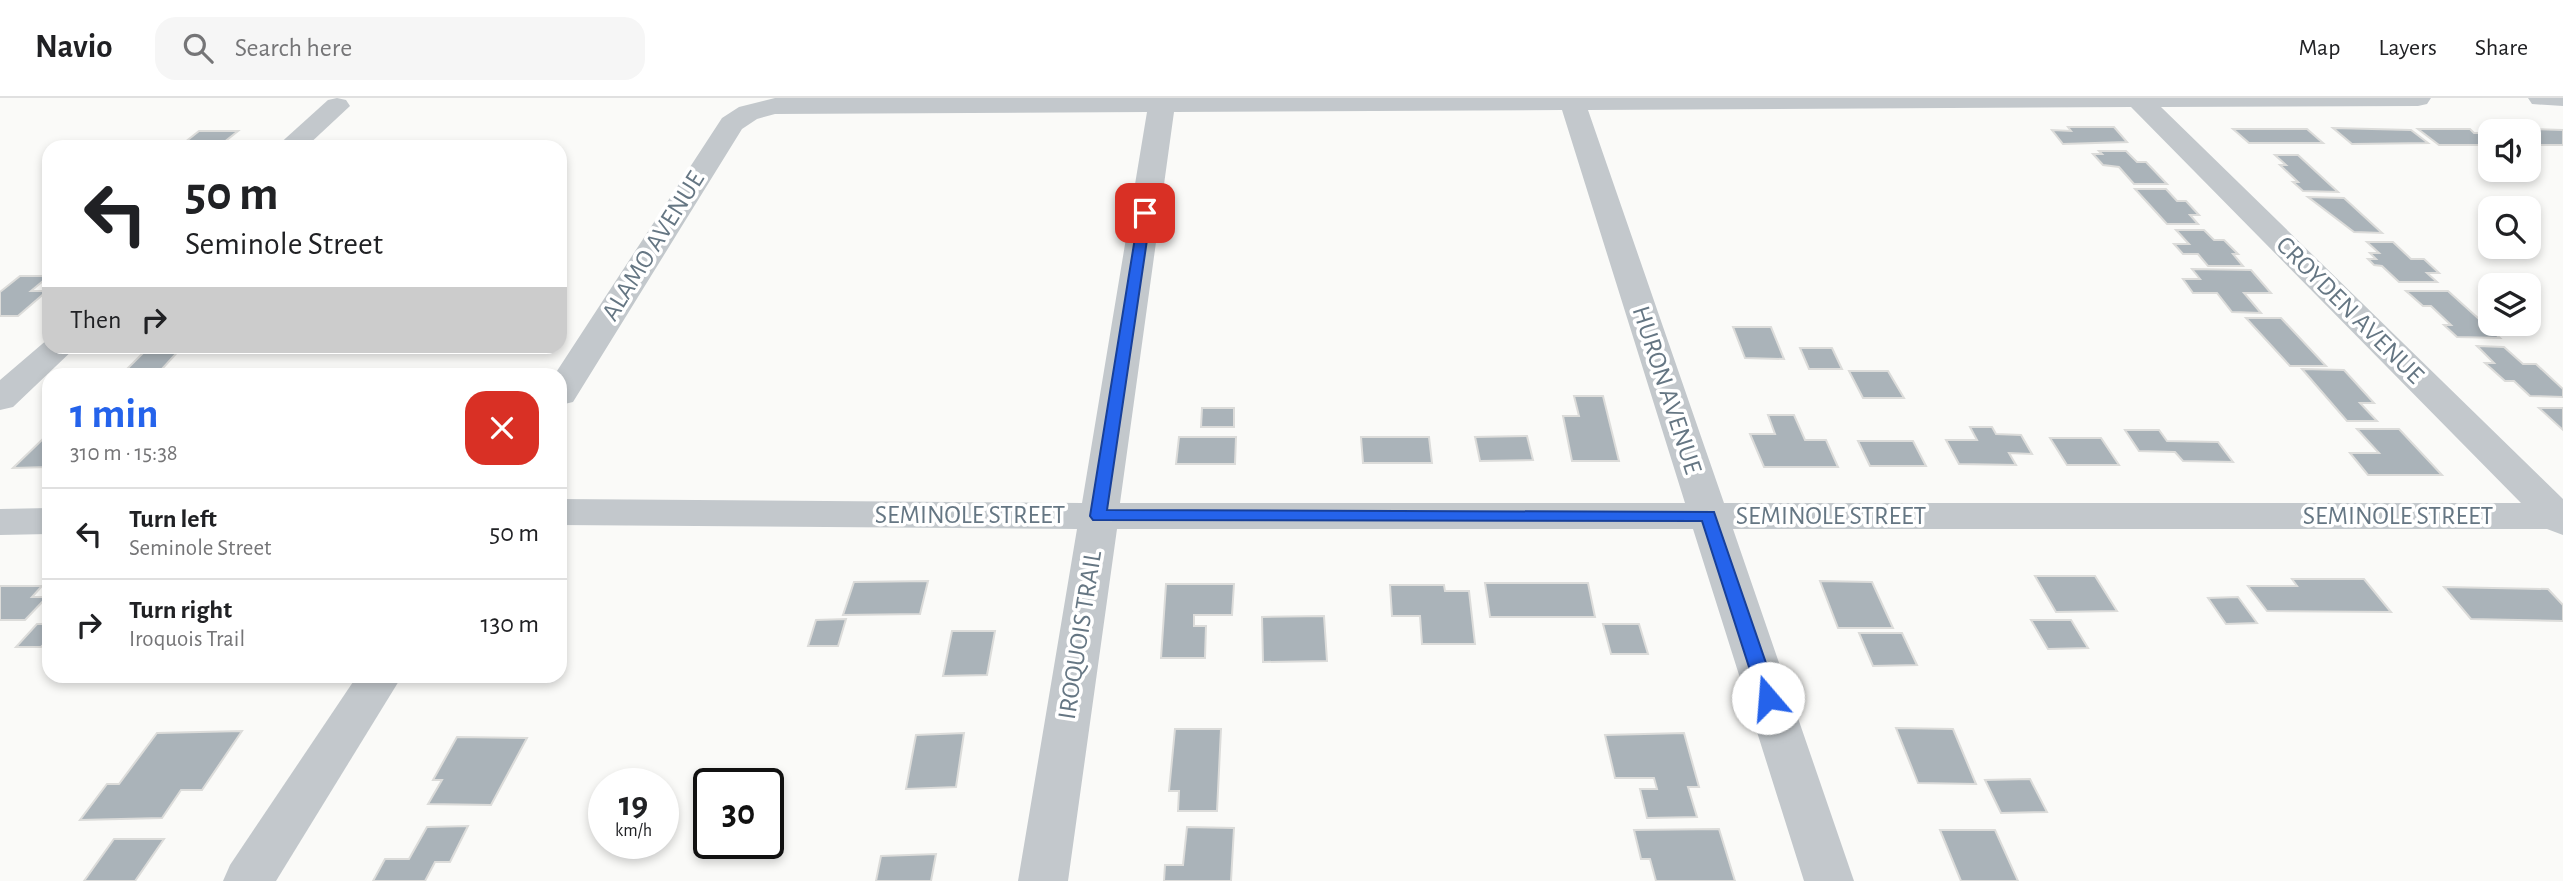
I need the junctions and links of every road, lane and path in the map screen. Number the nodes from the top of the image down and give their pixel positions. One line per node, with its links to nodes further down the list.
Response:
1 (2418, 98): 5 (street)
2 (2541, 98): 3 (street)
3 (2563, 98)
4 (1571, 99): 6 (street); 7 (street); 15 (street, HURON AVENUE)
5 (2138, 99): 7 (street); 16 (street, CROYDEN AVENUE)
6 (1162, 100): 11 (street, ALAMO AVENUE); 14 (street, IROQUOIS TRAIL)
7 (1969, 100)
8 (337, 106): 9 (street)
9 (298, 140)
10 (51, 354): 12 (street)
11 (567, 383)
12 (0, 399)
13 (567, 512): 14 (street, SEMINOLE STREET)
14 (1098, 516): 15 (street, SEMINOLE STREET); 21 (street, IROQUOIS TRAIL)
15 (1708, 516): 16 (street, SEMINOLE STREET); 22 (street, HURON AVENUE)
16 (2560, 519)
17 (42, 521): 18 (street)
18 (0, 522)
19 (375, 683): 20 (street)
20 (248, 881)
21 (1043, 881)
22 (1829, 881)

